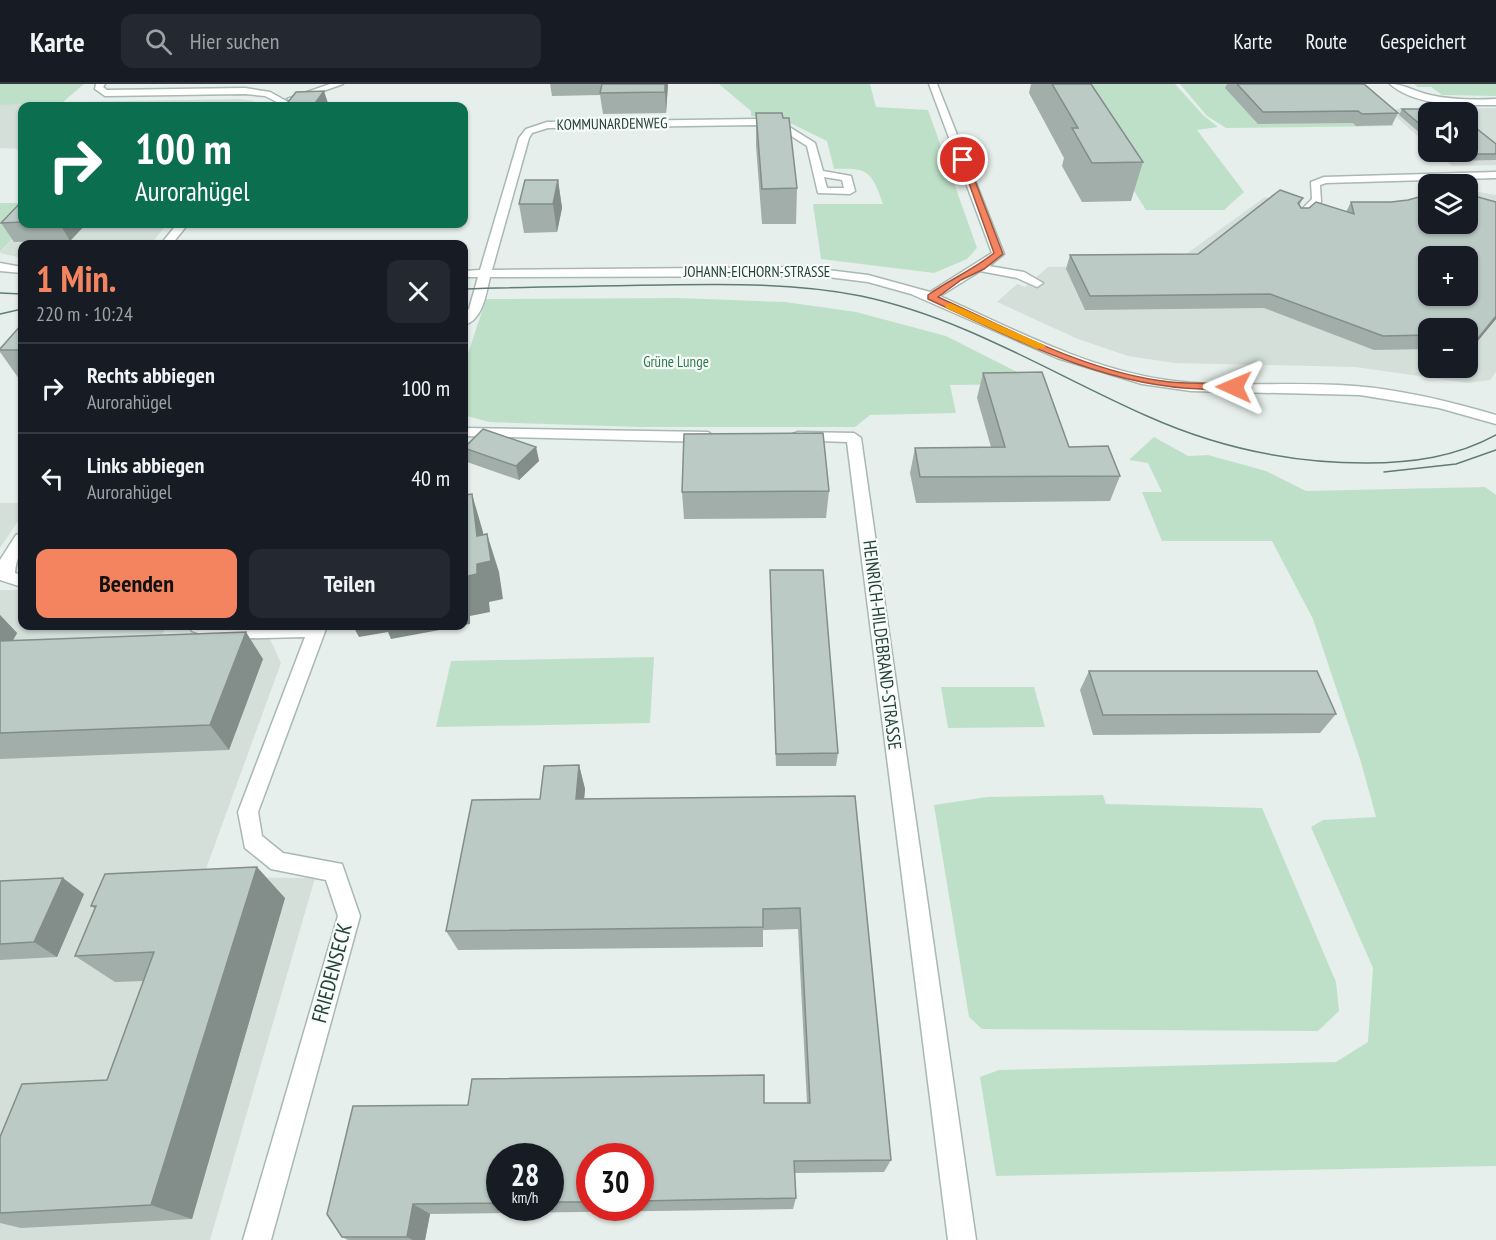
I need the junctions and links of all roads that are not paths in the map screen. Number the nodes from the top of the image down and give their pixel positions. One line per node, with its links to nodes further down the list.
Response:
1 (101, 84): 5 (street)
2 (339, 84): 6 (street)
3 (933, 84): 14 (street)
4 (1394, 84): 7 (street)
5 (277, 102)
6 (285, 102)
7 (1496, 102)
8 (818, 173): 16 (street, KOMMUNARDENWEG)
9 (1496, 175): 10 (street)
10 (1299, 217)
11 (179, 228): 12 (street)
12 (169, 240)
13 (0, 267): 15 (street)
14 (981, 268): 18 (street); 19 (street)
15 (18, 269)
16 (484, 273): 17 (street, JOHANN-EICHORN-STRASSE); 19 (street, JOHANN-EICHORN-STRASSE); 20 (street)
17 (468, 274)
18 (1037, 283)
19 (931, 297): 21 (street, JOHANN-EICHORN-STRASSE)
20 (468, 316)
21 (1496, 420)
22 (468, 432): 23 (street)
23 (724, 437)
24 (778, 437): 29 (street, HEINRICH-HILDEBRAND-STRASSE)
25 (18, 546): 26 (street)
26 (18, 580)
27 (316, 630): 28 (street, FRIEDENSECK)
28 (257, 1240)
29 (962, 1240)

